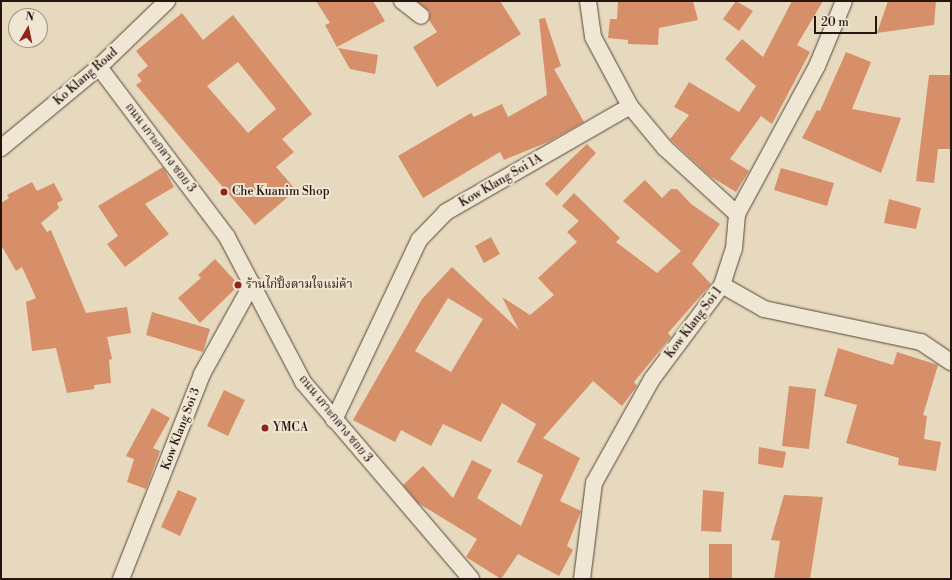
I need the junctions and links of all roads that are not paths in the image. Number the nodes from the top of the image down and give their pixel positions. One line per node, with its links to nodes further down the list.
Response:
1 (166, 1): 6 (street, Ko Klang Road)
2 (402, 1): 5 (street)
3 (588, 1): 7 (street)
4 (844, 1): 9 (street, Kow Klang Soi 1)
5 (421, 16)
6 (99, 67): 8 (street, Ko Klang Road); 10 (street, ถนน เกาะกลาง ซอย 3)
7 (630, 106): 9 (street); 13 (street, Kow Klang Soi 1A)
8 (1, 148)
9 (737, 214): 11 (street, Kow Klang Soi 1)
10 (252, 284): 13 (street, ถนน เกาะกลาง ซอย 3); 14 (street, Kow Klang Soi 3)
11 (722, 285): 12 (street); 16 (street, Kow Klang Soi 1)
12 (951, 362)
13 (334, 420): 15 (street, ถนน เกาะกลาง ซอย 3)
14 (121, 579)
15 (471, 579)
16 (582, 579)

